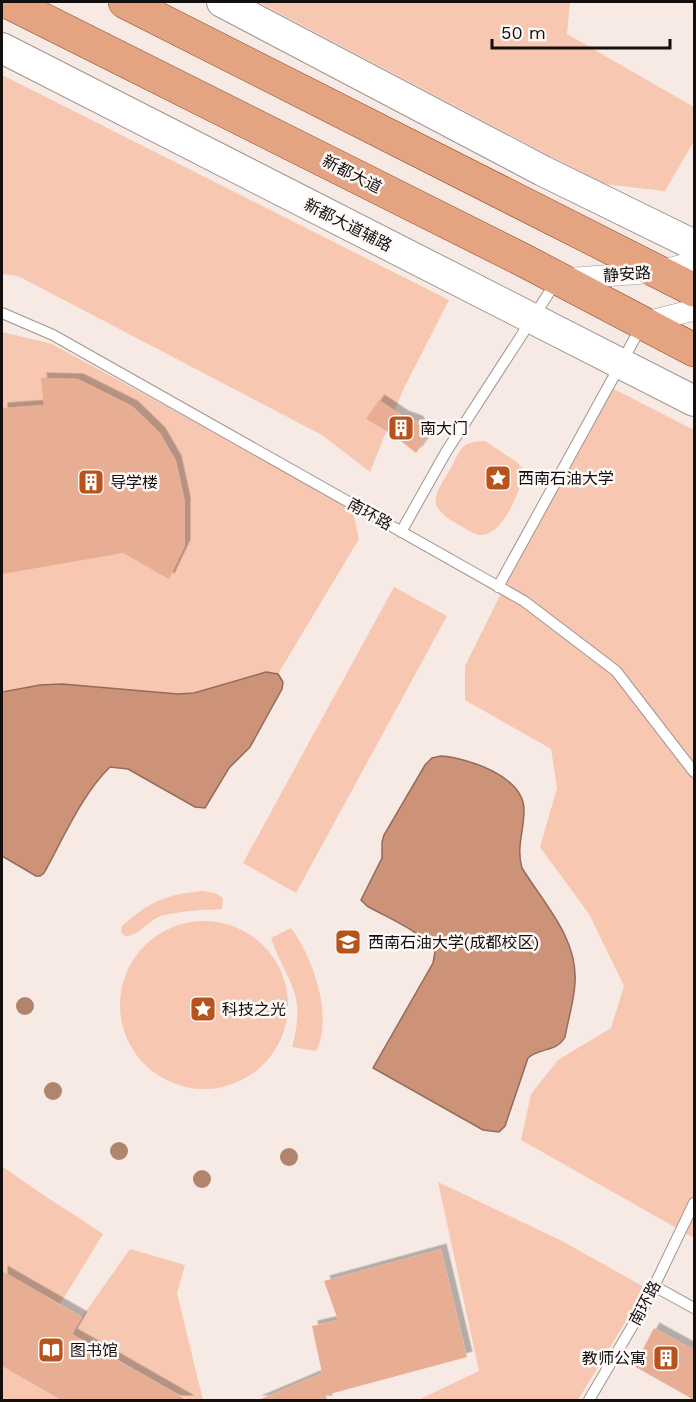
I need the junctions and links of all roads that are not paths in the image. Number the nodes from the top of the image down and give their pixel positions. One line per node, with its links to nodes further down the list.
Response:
1 (8, 2): 5 (main road, 新都大道)
2 (125, 2): 9 (main road)
3 (222, 2): 7 (street)
4 (2, 11): 5 (main road)
5 (40, 18): 10 (main road, 新都大道)
6 (2, 48): 16 (street, 新都大道辅路)
7 (694, 245)
8 (694, 262): 9 (street, 静安路)
9 (657, 272): 10 (street, 静安路); 11 (main road)
10 (558, 279): 14 (main road, 新都大道); 17 (lane)
11 (694, 290)
12 (694, 310): 14 (street)
13 (2, 313): 17 (lane, 南环路)
14 (643, 323): 15 (main road, 新都大道); 18 (lane)
15 (694, 350)
16 (694, 401)
17 (401, 532): 18 (lane, 南环路)
18 (498, 587): 19 (lane, 南环路)
19 (694, 771)
20 (694, 1203): 21 (lane, 南环路)
21 (654, 1286): 22 (lane); 23 (lane, 南环路)
22 (694, 1308)
23 (589, 1401)

